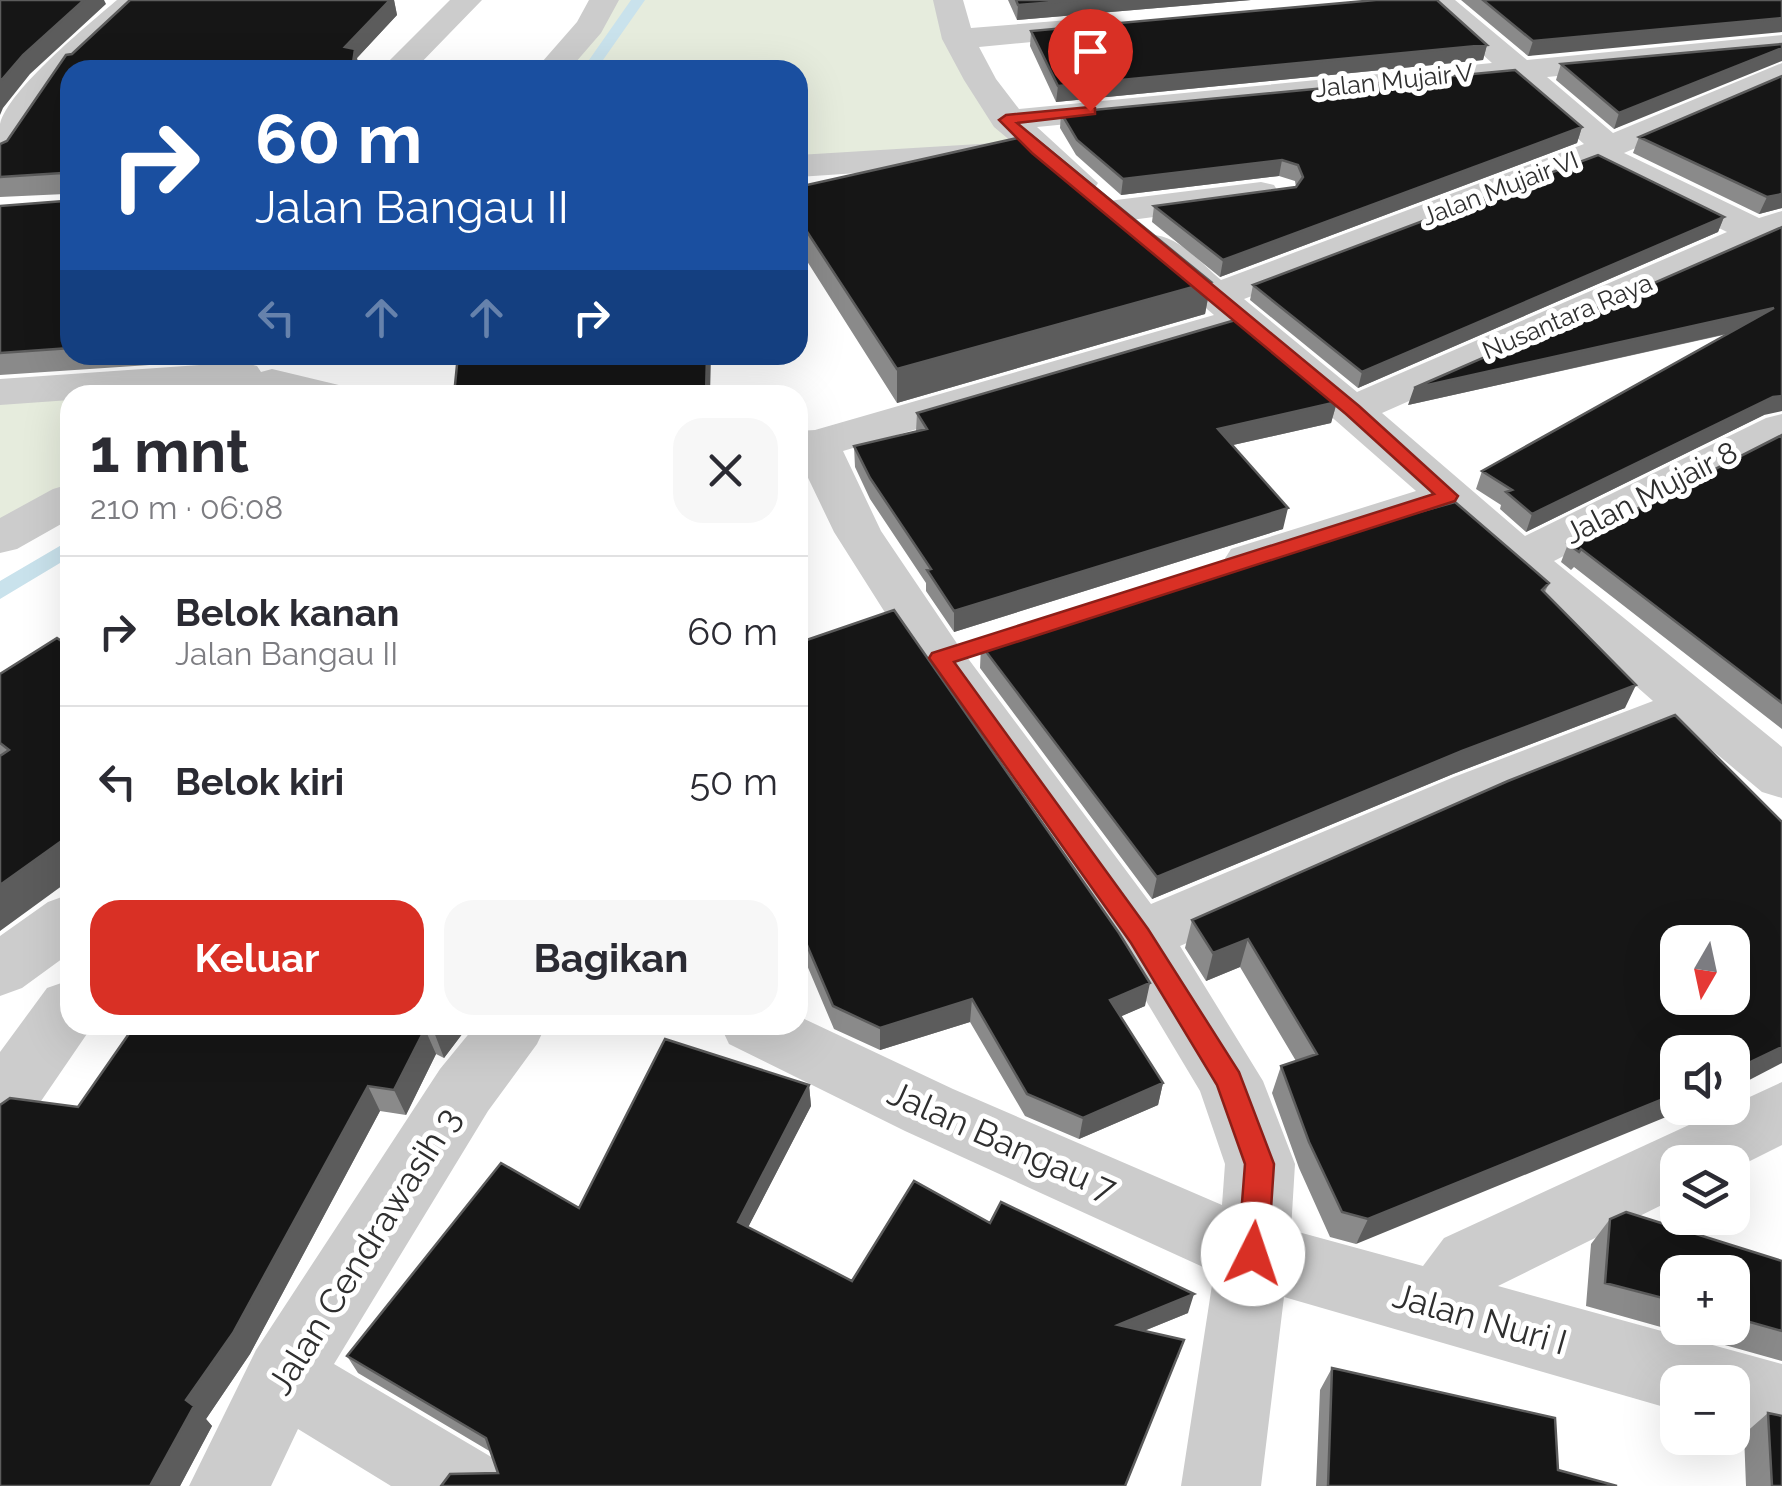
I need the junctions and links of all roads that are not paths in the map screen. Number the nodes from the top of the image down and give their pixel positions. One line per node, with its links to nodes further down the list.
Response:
1 (135, 0): 9 (street)
2 (466, 0): 10 (street)
3 (604, 0): 11 (street)
4 (948, 0): 7 (street)
5 (1437, 0): 13 (street)
6 (1128, 24): 7 (street)
7 (958, 39): 15 (street)
8 (1782, 44): 13 (street, Jalan Mujair V)
9 (67, 60)
10 (406, 60)
11 (560, 60)
12 (60, 66): 17 (street)
13 (1514, 68): 15 (street, Jalan Mujair V); 16 (street)
14 (1782, 73): 16 (street, Jalan Mujair VI)
15 (1022, 135): 18 (street, Jalan Mujair V); 20 (street)
16 (1601, 150): 21 (street); 22 (street, Jalan Mujair VI)
17 (0, 152)
18 (808, 165)
19 (1279, 191): 20 (street)
20 (1116, 211): 22 (street)
21 (1760, 240): 28 (street, Nusantara Raya)
22 (1228, 308): 28 (street); 30 (street, Jalan Mujair VI)
23 (248, 377): 24 (street); 25 (street)
24 (116, 385)
25 (284, 385)
26 (60, 388): 27 (street)
27 (0, 392)
28 (1352, 410): 32 (street)
29 (1782, 426): 35 (street, Jalan Mujair 8)
30 (808, 444)
31 (808, 446): 40 (street)
32 (1448, 496): 35 (street); 36 (street)
33 (60, 505): 34 (street)
34 (0, 538)
35 (1519, 560): 37 (street)
36 (1200, 576)
37 (1693, 706): 38 (street); 40 (street)
38 (1772, 754)
39 (60, 926): 41 (street)
40 (1140, 936): 47 (street)
41 (0, 970)
42 (60, 1021): 45 (street)
43 (506, 1035): 50 (street, Jalan Cendrawasih 3)
44 (773, 1035): 47 (street, Jalan Bangau 7)
45 (0, 1106)
46 (1782, 1112): 48 (street)
47 (1253, 1254): 48 (street, Jalan Nuri I); 55 (street)
48 (1438, 1307): 49 (street, Jalan Nuri I)
49 (1660, 1369)
50 (283, 1377): 53 (street, Jalan Cendrawasih 3); 54 (street)
51 (1750, 1394): 52 (street)
52 (1782, 1403)
53 (228, 1486)
54 (465, 1486)
55 (1220, 1486)

